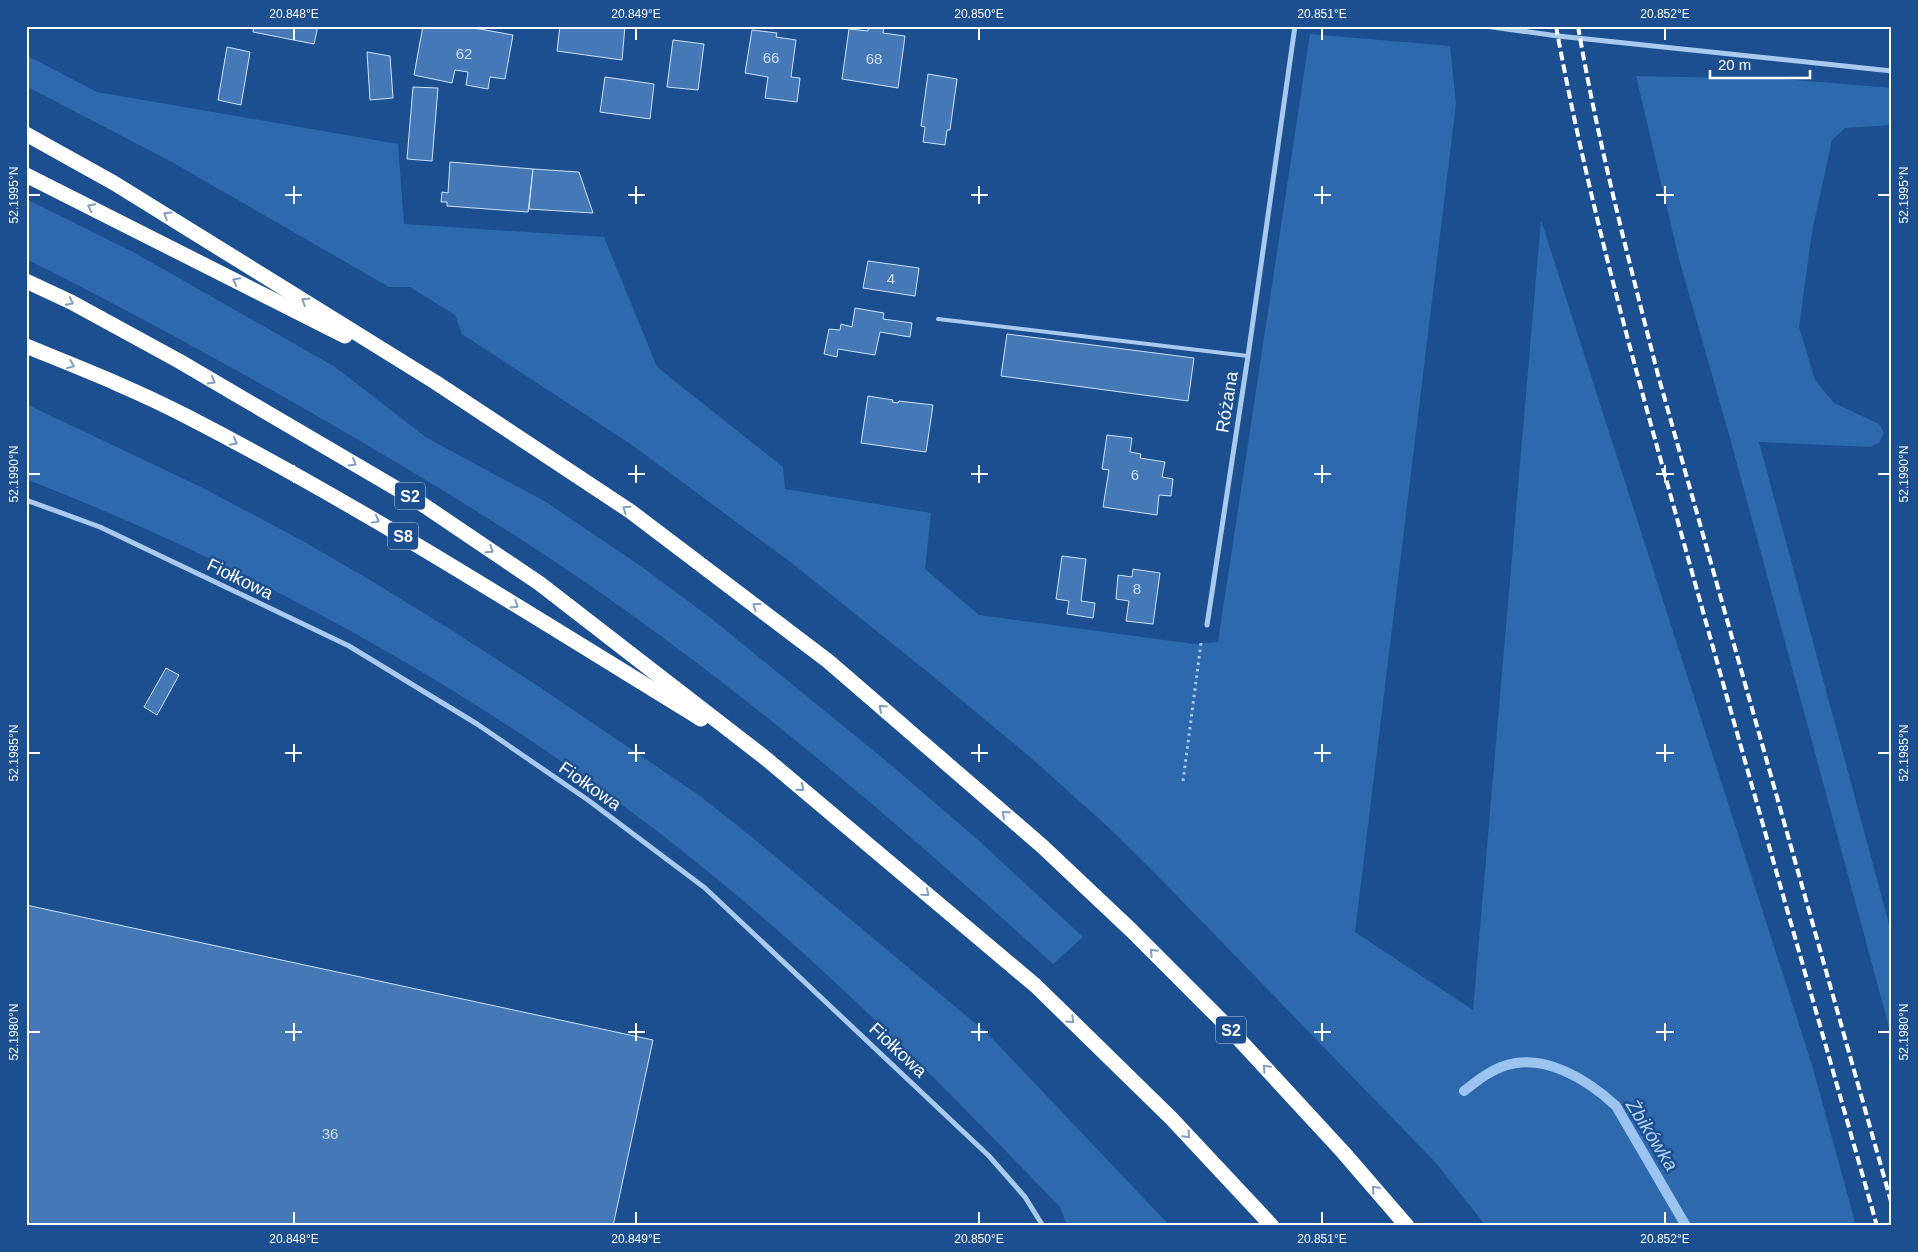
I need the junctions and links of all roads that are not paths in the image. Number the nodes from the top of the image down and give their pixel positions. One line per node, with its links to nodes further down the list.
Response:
1 (1295, 26): 9 (street, Różana)
2 (1485, 26): 3 (street)
3 (1892, 70)
4 (26, 134): 10 (highway, one-way to 4)
5 (26, 175): 10 (highway, S2, one-way to 5)
6 (26, 281): 13 (highway, S2, one-way to 13)
7 (938, 319): 9 (lane)
8 (26, 346): 13 (highway, S8, one-way to 13)
9 (1248, 356): 12 (street, Różana)
10 (436, 382): 16 (highway, S2, one-way to 10)
11 (26, 500): 14 (street, Fiołkowa)
12 (1207, 625)
13 (764, 757): 15 (highway, S2, one-way to 15)
14 (1043, 1226)
15 (1272, 1226)
16 (1407, 1226)

